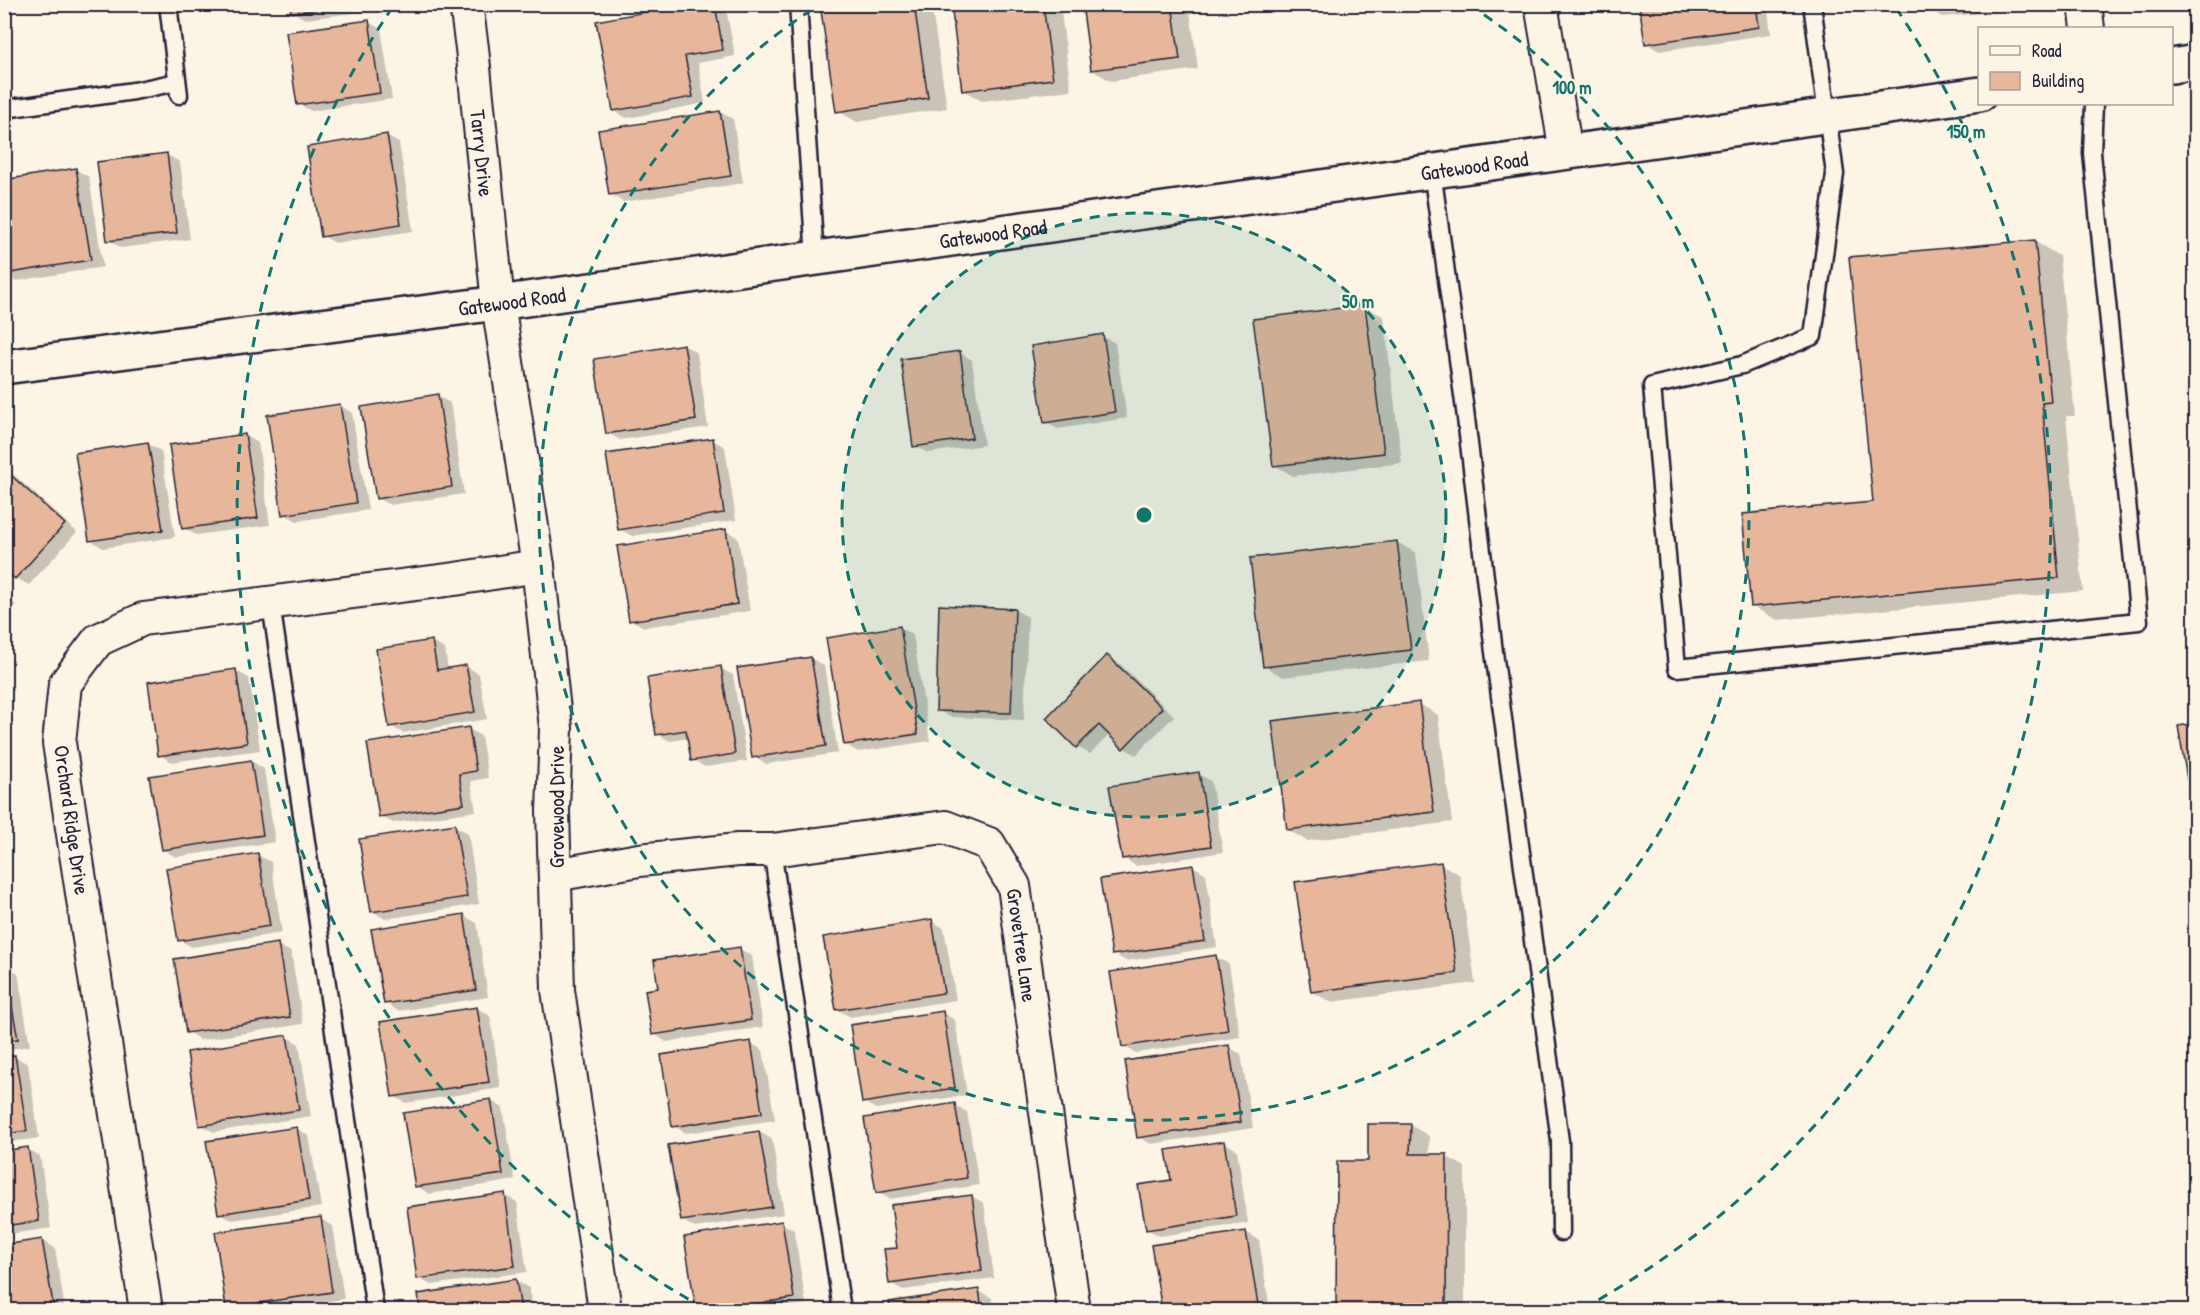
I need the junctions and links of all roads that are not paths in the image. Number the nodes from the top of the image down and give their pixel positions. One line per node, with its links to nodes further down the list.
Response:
1 (168, 4): 12 (lane)
2 (466, 4): 17 (street, Tarry Drive)
3 (798, 4): 16 (lane)
4 (1541, 4): 14 (street)
5 (1812, 4): 13 (lane)
6 (2085, 4): 7 (street)
7 (2088, 27)
8 (2196, 62): 9 (street)
9 (2173, 66)
10 (1978, 94): 13 (street, Gatewood Road)
11 (2094, 105): 13 (lane)
12 (4, 109)
13 (1828, 116): 14 (street, Gatewood Road)
14 (1566, 152): 15 (street, Gatewood Road)
15 (1432, 171): 16 (street, Gatewood Road); 23 (lane)
16 (815, 258): 17 (street, Gatewood Road)
17 (498, 303): 18 (street, Gatewood Road); 19 (street, Grovewood Drive)
18 (4, 367)
19 (538, 566): 20 (street, Orchard Ridge Drive); 22 (street, Grovewood Drive)
20 (271, 604): 24 (street, Orchard Ridge Drive); 25 (lane)
21 (772, 850): 22 (street, Grovetree Lane); 27 (lane); 28 (street, Grovetree Lane)
22 (555, 875): 26 (street, Grovewood Drive)
23 (1561, 1232)
24 (146, 1311)
25 (375, 1311)
26 (605, 1311)
27 (842, 1311)
28 (1074, 1311)

